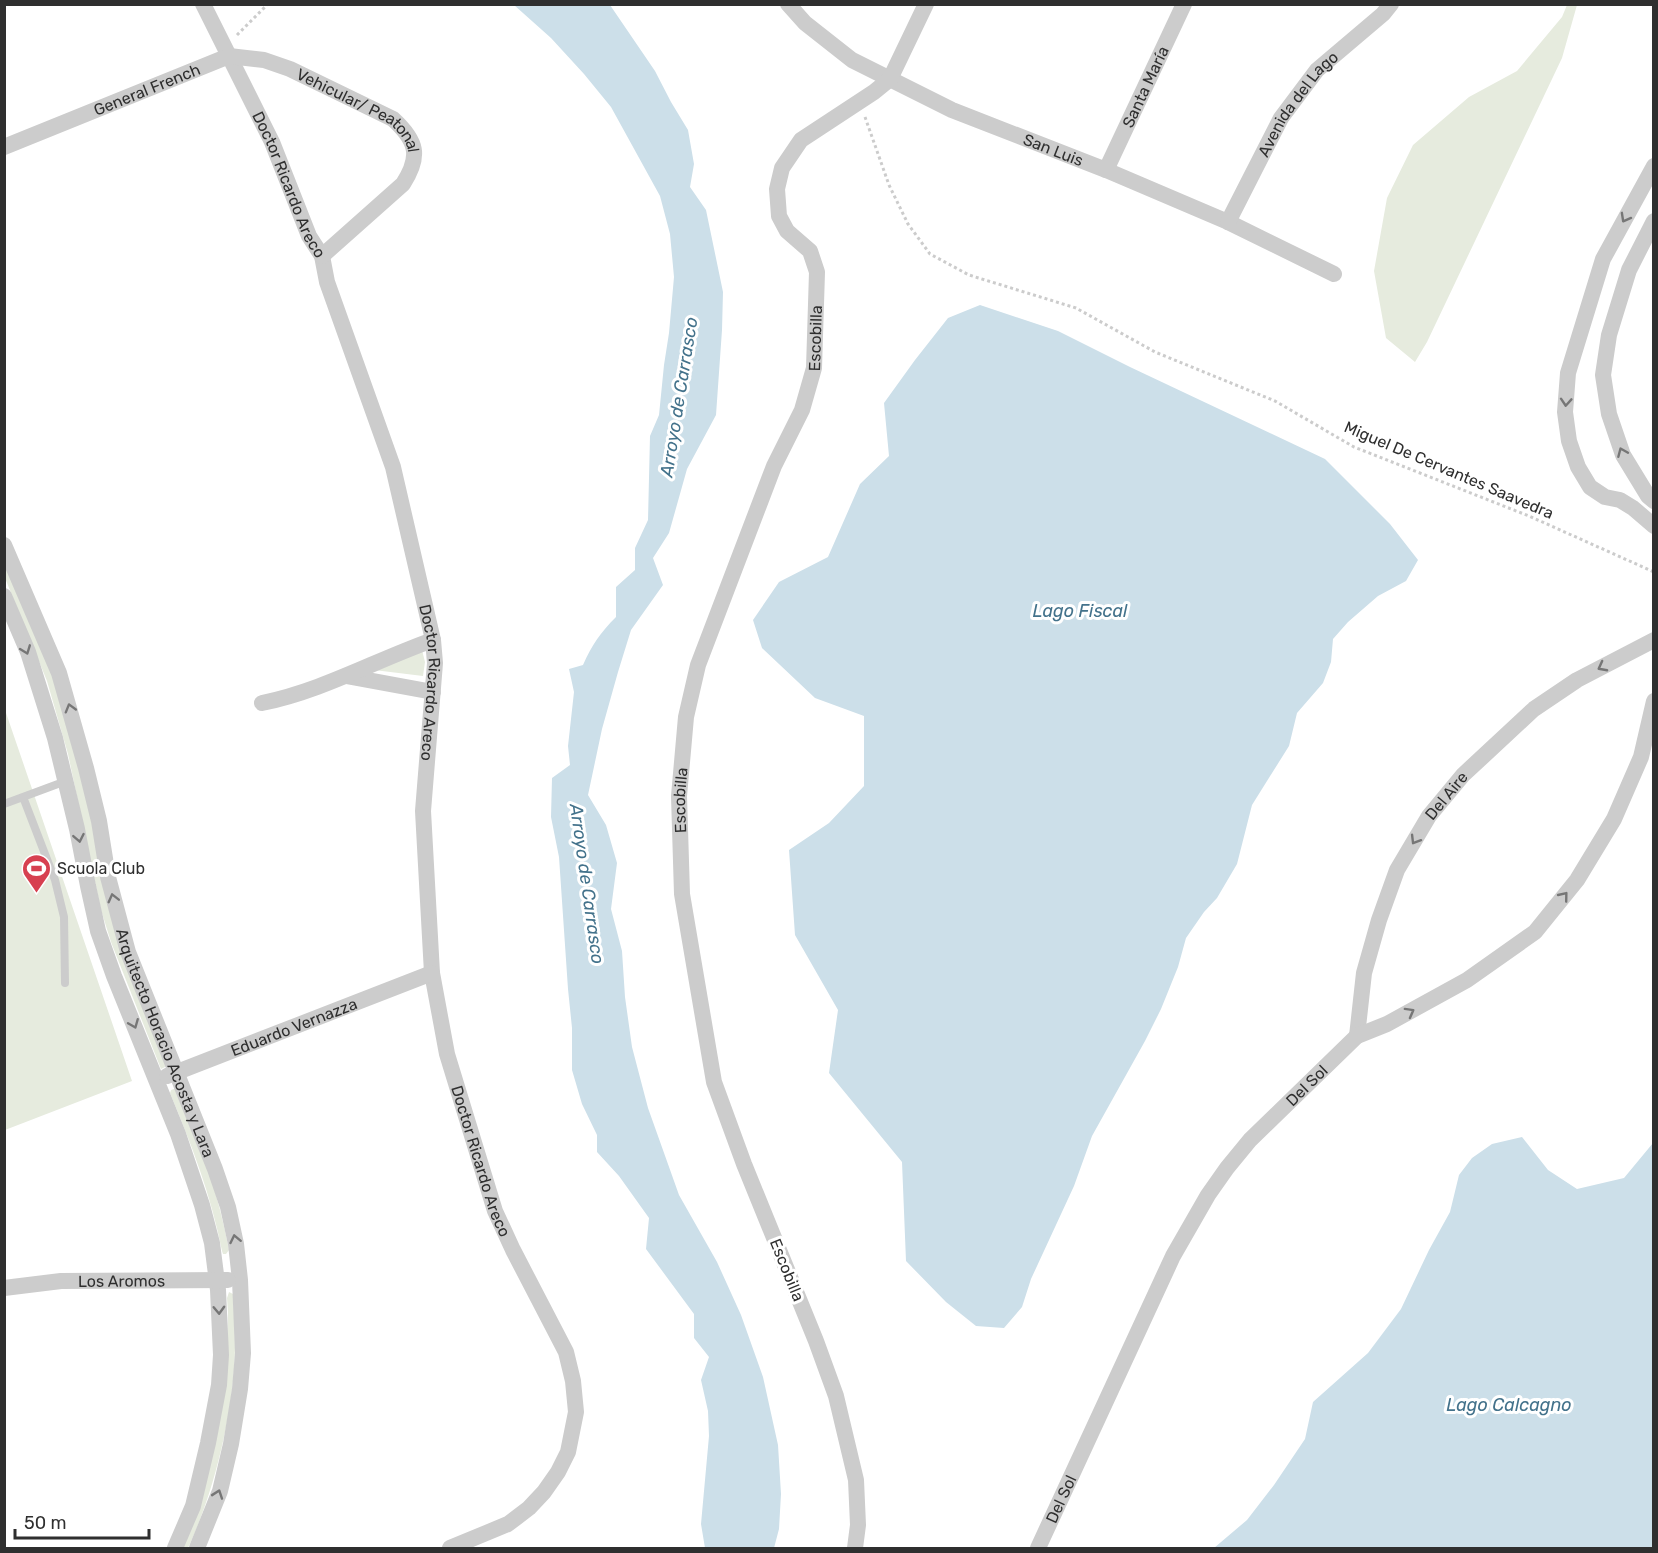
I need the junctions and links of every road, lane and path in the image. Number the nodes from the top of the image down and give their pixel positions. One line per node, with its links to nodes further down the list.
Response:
1 (203, 4): 7 (street, Doctor Ricardo Areco)
2 (268, 4): 7 (path)
3 (788, 4): 8 (street, San Luis)
4 (926, 4): 8 (street)
5 (1184, 4): 12 (street, Santa María)
6 (1391, 4): 14 (street, Avenida del Lago)
7 (229, 56): 10 (street, General French); 15 (street, Doctor Ricardo Areco); 15 (street, Vehicular/ Peatonal)
8 (890, 79): 9 (street, Escobilla); 12 (street, San Luis)
9 (860, 102): 22 (path, Miguel De Cervantes Saavedra); 44 (street, Escobilla)
10 (4, 147)
11 (1653, 166): 16 (street, one-way to 16)
12 (1106, 170): 14 (street, San Luis)
13 (1653, 221): 17 (street)
14 (1228, 222): 18 (street, San Luis)
15 (322, 256): 24 (street, Doctor Ricardo Areco)
16 (1602, 259): 17 (street); 20 (street, one-way to 20)
17 (1629, 270): 19 (street, one-way to 17)
18 (1334, 273)
19 (1653, 501)
20 (1653, 526)
21 (4, 545): 36 (street, Arquitecto Horacio Acosta y Lara, one-way to 21)
22 (1653, 572)
23 (4, 596): 30 (street, Arquitecto Horacio Acosta y Lara, one-way to 30)
24 (433, 640): 26 (street); 27 (street, Doctor Ricardo Areco)
25 (1653, 640): 35 (street, Del Aire, one-way to 35)
26 (346, 676): 27 (street); 29 (street)
27 (433, 692): 33 (street, Doctor Ricardo Areco)
28 (1653, 701): 35 (street, Del Sol, one-way to 28)
29 (262, 703)
30 (66, 781): 31 (lane); 37 (street, Arquitecto Horacio Acosta y Lara, one-way to 37)
31 (23, 797): 32 (lane); 34 (lane)
32 (4, 804)
33 (432, 973): 36 (street, Eduardo Vernazza); 43 (street, Doctor Ricardo Areco)
34 (65, 983)
35 (1357, 1036): 45 (street, Del Sol)
36 (177, 1072): 37 (street, Eduardo Vernazza); 39 (street, Arquitecto Horacio Acosta y Lara, one-way to 36)
37 (157, 1080): 38 (street, Arquitecto Horacio Acosta y Lara)
38 (217, 1280): 39 (street, Los Aromos); 40 (street, Los Aromos); 41 (street, Arquitecto Horacio Acosta y Lara, one-way to 41)
39 (240, 1280): 42 (street, Arquitecto Horacio Acosta y Lara, one-way to 39)
40 (4, 1288)
41 (175, 1548)
42 (197, 1548)
43 (450, 1548)
44 (855, 1548)
45 (1038, 1548)

